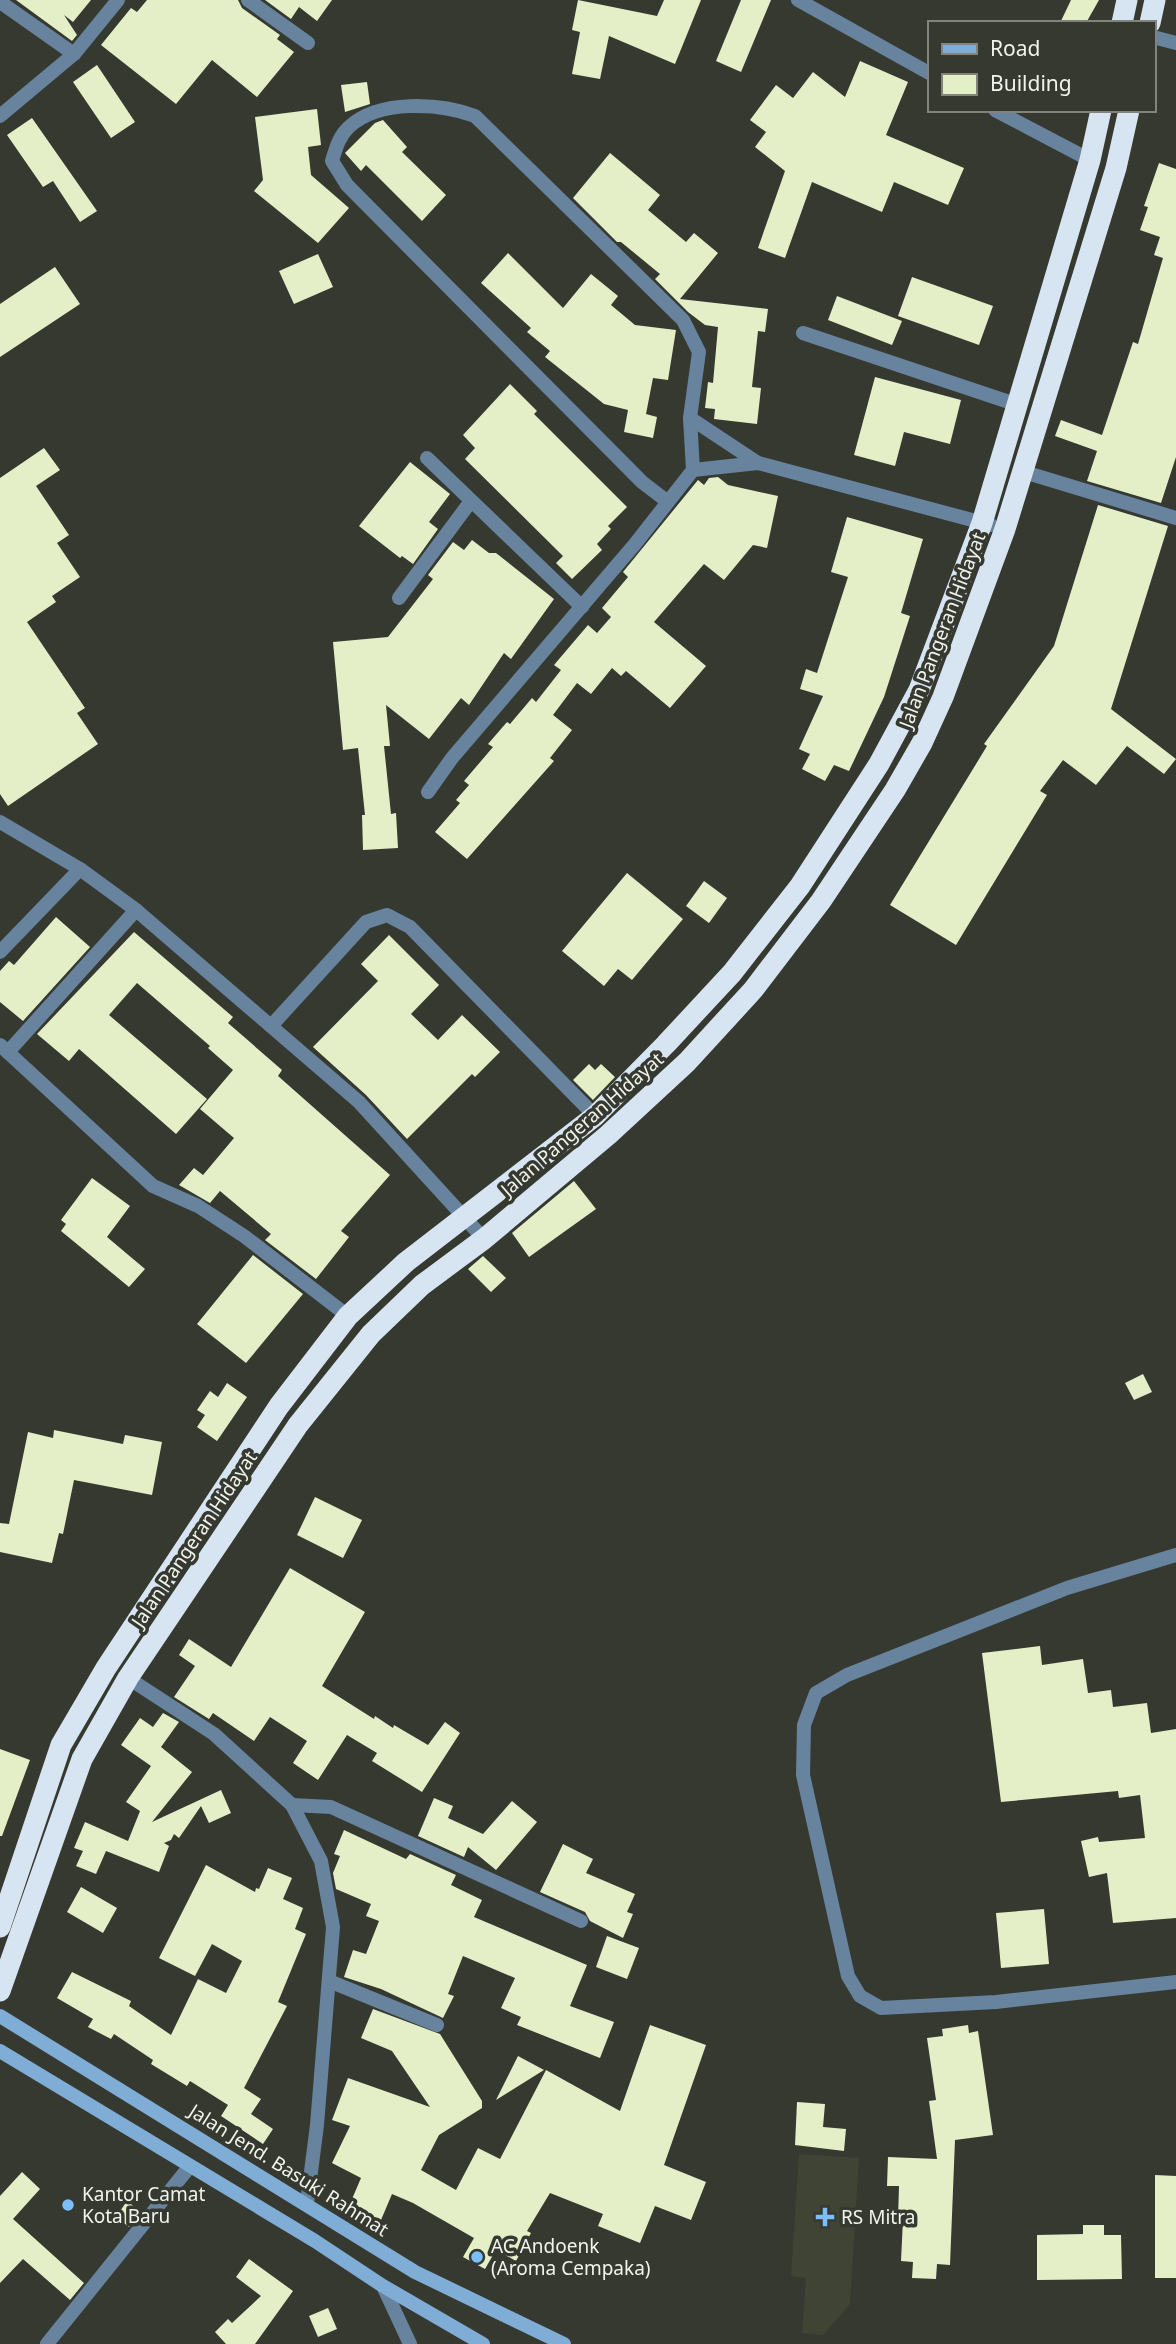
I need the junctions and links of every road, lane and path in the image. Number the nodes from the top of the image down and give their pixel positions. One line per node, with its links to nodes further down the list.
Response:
1 (118, 0): 12 (street)
2 (248, 0): 10 (street)
3 (798, 0): 13 (street)
4 (1127, 0): 7 (highway)
5 (1155, 0): 8 (highway)
6 (0, 2): 12 (street)
7 (1122, 21)
8 (1150, 21)
9 (1155, 38): 11 (street)
10 (308, 43)
11 (1176, 43)
12 (74, 54): 17 (street)
13 (928, 73)
14 (999, 112): 18 (street)
15 (1101, 112): 18 (highway, Jalan Pangeran Hidayat)
16 (1129, 112): 19 (highway, Jalan Pangeran Hidayat)
17 (0, 116)
18 (1090, 160): 19 (highway); 21 (highway, Jalan Pangeran Hidayat)
19 (1116, 168): 26 (highway, Jalan Pangeran Hidayat)
20 (803, 333): 21 (street)
21 (1018, 405): 30 (highway, Jalan Pangeran Hidayat)
22 (691, 418): 24 (street); 25 (street); 28 (street)
23 (427, 458): 27 (street)
24 (758, 463): 25 (street); 30 (street)
25 (693, 470): 28 (street)
26 (1024, 472): 29 (street); 31 (highway, Jalan Pangeran Hidayat)
27 (471, 501): 32 (street); 33 (street)
28 (668, 502): 33 (street)
29 (1176, 518)
30 (982, 523): 31 (street); 41 (highway, Jalan Pangeran Hidayat)
31 (1005, 529): 43 (highway, Jalan Pangeran Hidayat)
32 (400, 598)
33 (582, 607): 34 (street)
34 (428, 792)
35 (0, 822): 36 (street)
36 (80, 869): 37 (street); 38 (street)
37 (136, 910): 39 (street); 40 (street)
38 (0, 952)
39 (271, 1026): 41 (street); 42 (street)
40 (4, 1049): 44 (street)
41 (595, 1116): 42 (highway, Jalan Pangeran Hidayat)
42 (466, 1216): 43 (street); 44 (highway, Jalan Pangeran Hidayat)
43 (484, 1239): 46 (highway, Jalan Pangeran Hidayat)
44 (348, 1316): 49 (highway, Jalan Pangeran Hidayat)
45 (1176, 1555): 51 (street)
46 (128, 1678): 47 (street); 52 (highway, Jalan Pangeran Hidayat)
47 (292, 1805): 48 (street); 50 (street)
48 (581, 1921)
49 (0, 1927)
50 (329, 1981): 54 (street); 57 (street)
51 (1176, 1982)
52 (0, 1991)
53 (0, 2016): 57 (main road, Jalan Jend. Basuki Rahmat)
54 (437, 2025)
55 (0, 2052): 56 (main road)
56 (190, 2166): 58 (main road); 59 (street)
57 (307, 2203): 62 (main road, Jalan Jend. Basuki Rahmat)
58 (383, 2286): 60 (street); 61 (main road)
59 (47, 2344)
60 (410, 2344)
61 (483, 2344)
62 (565, 2344)

